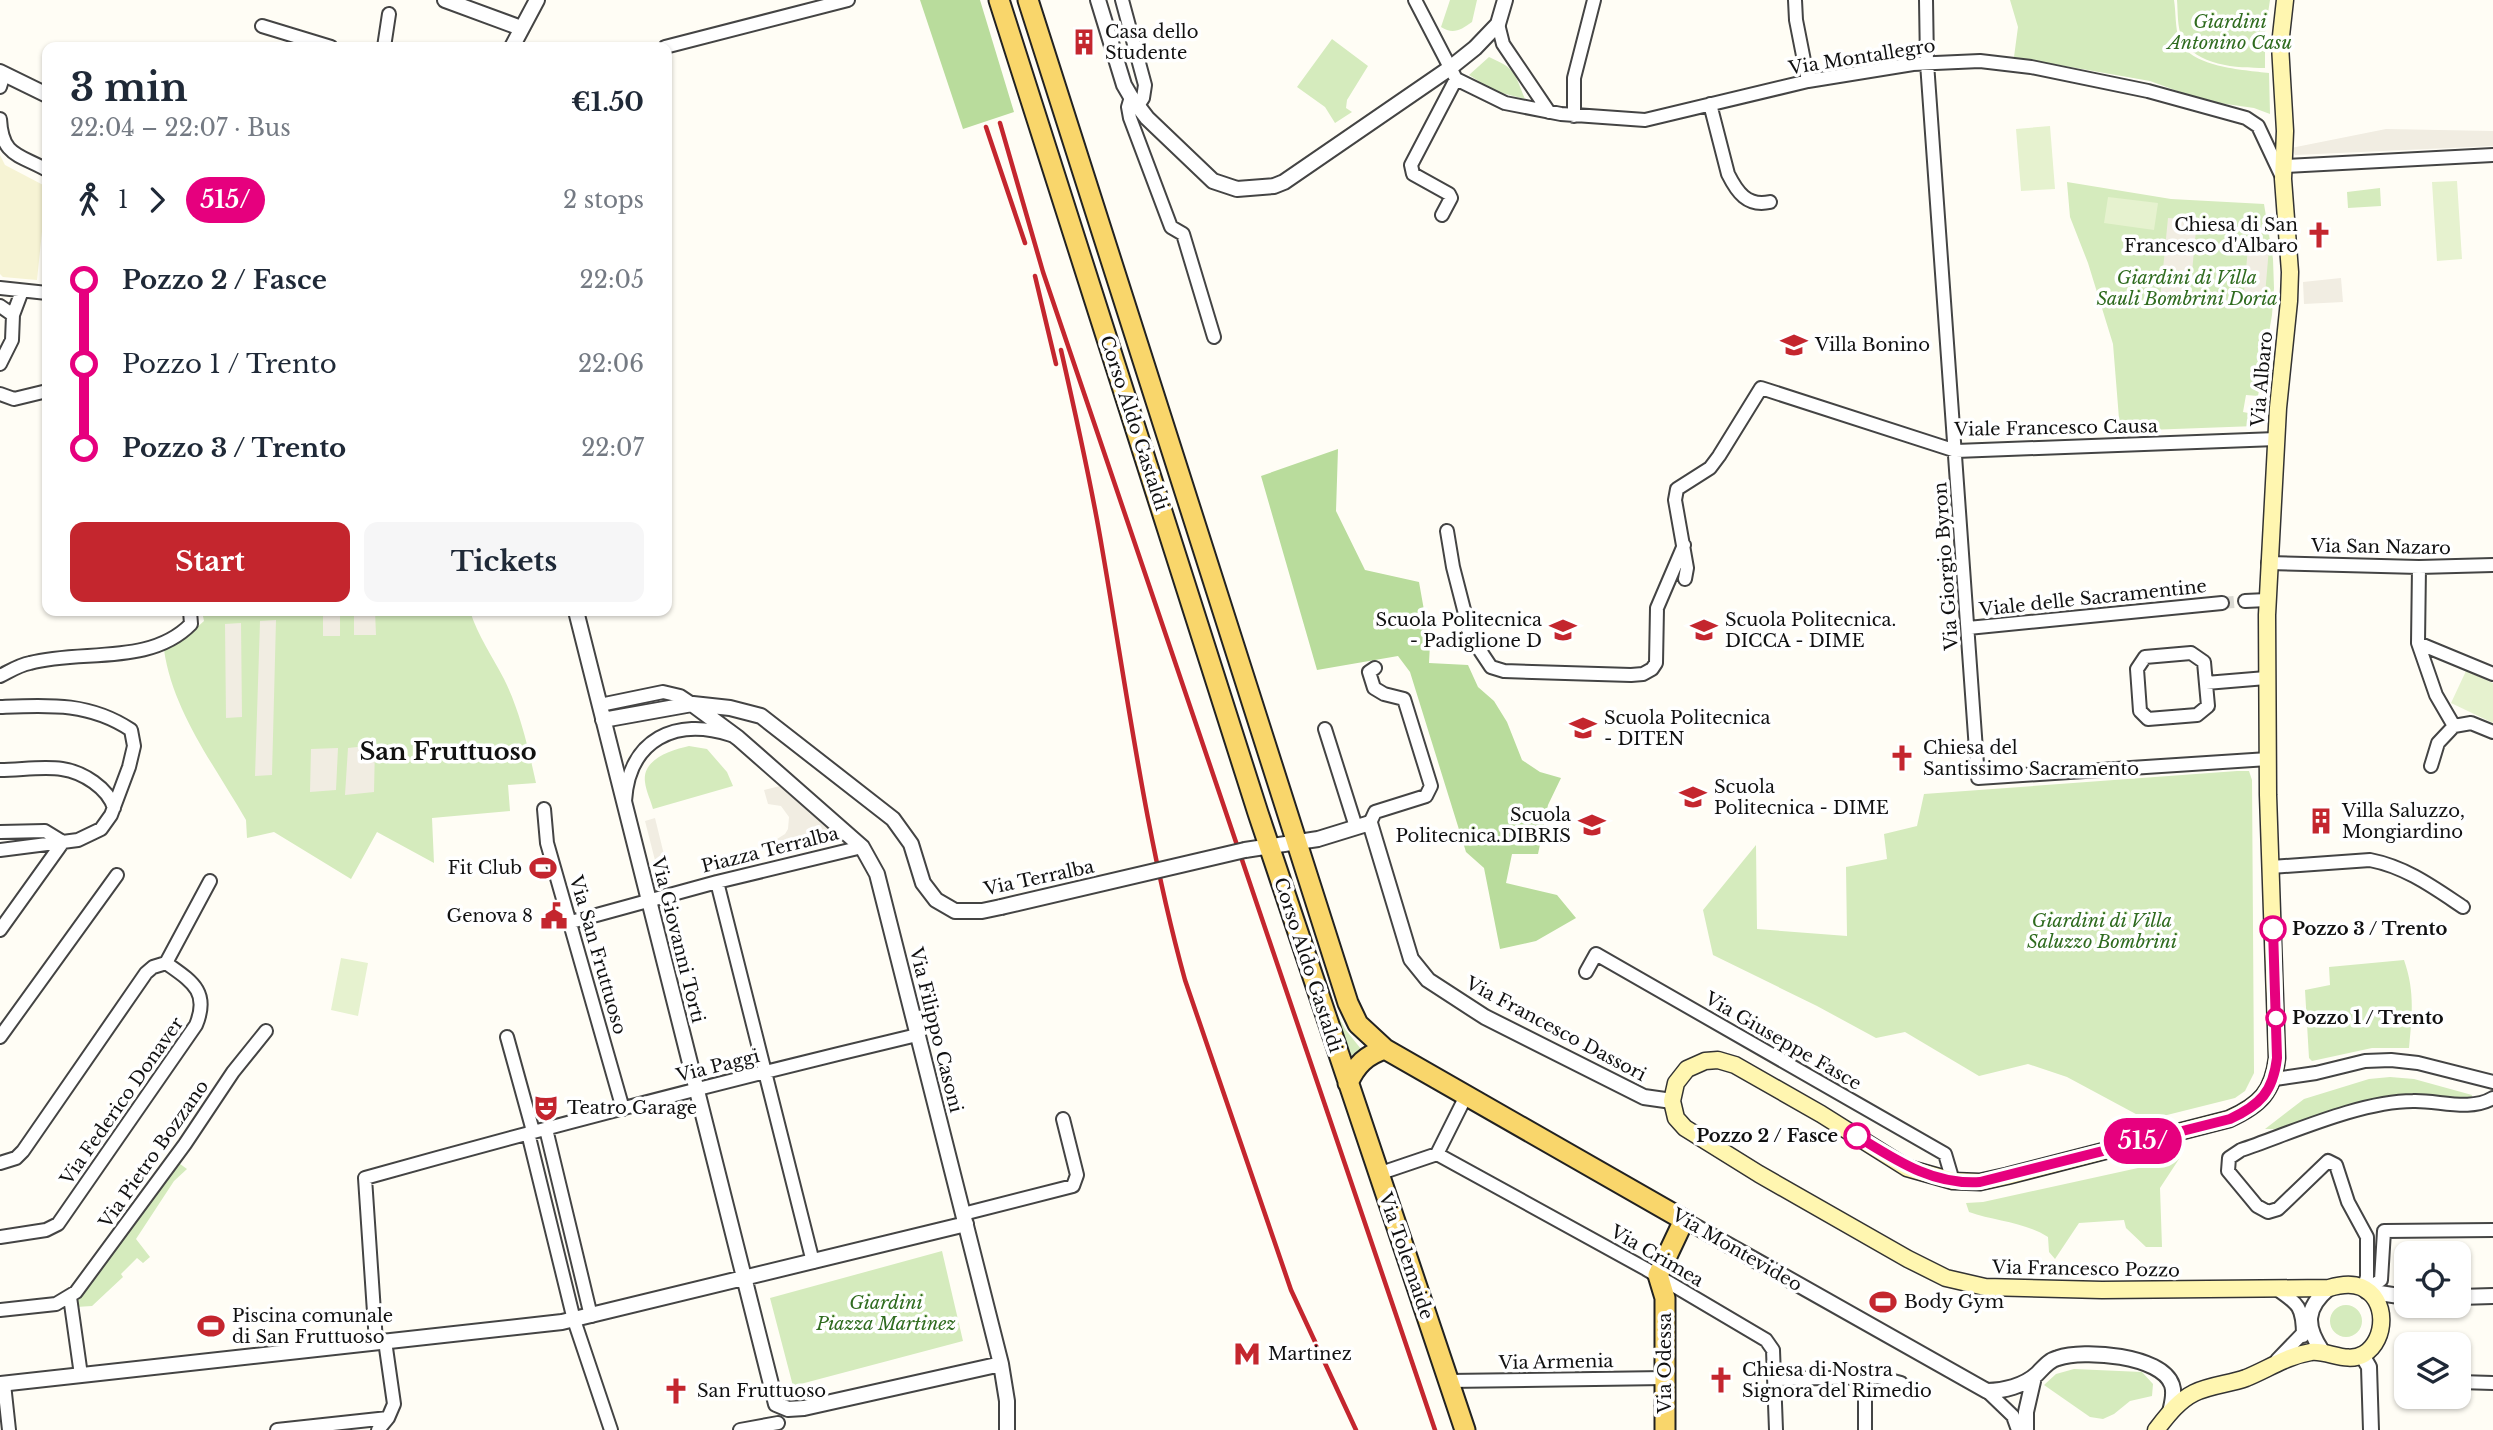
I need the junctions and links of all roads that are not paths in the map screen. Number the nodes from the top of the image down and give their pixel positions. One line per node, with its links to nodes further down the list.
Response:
1 (445, 0): 17 (street)
2 (537, 0): 17 (street)
3 (848, 0): 21 (street)
4 (999, 0): 87 (main road, Corso Aldo Gastaldi)
5 (1028, 0): 86 (main road, Corso Aldo Gastaldi)
6 (1098, 0): 27 (street)
7 (1122, 0): 27 (street)
8 (1415, 0): 23 (street)
9 (1505, 0): 15 (street)
10 (1594, 0): 30 (street)
11 (1795, 0): 25 (street)
12 (1926, 0): 22 (street, Via Giorgio Byron)
13 (2285, 0): 34 (main road, Via Albaro)
14 (389, 14): 19 (street)
15 (1498, 24): 23 (street); 29 (street)
16 (262, 26): 18 (street)
17 (521, 28): 20 (street)
18 (315, 42)
19 (385, 42)
20 (514, 42)
21 (672, 45)
22 (1927, 63): 25 (street, Via Montallegro); 34 (street, Via Montallegro); 47 (street, Via Giorgio Byron)
23 (1453, 74): 27 (street); 29 (street, Via Montallegro); 36 (street)
24 (1, 78): 26 (street)
25 (1808, 81): 28 (street, Via Montallegro)
26 (42, 93)
27 (1134, 102): 42 (street)
28 (1710, 104): 30 (street, Via Montallegro); 35 (street)
29 (1549, 112): 30 (street, Via Montallegro)
30 (1574, 116)
31 (0, 119): 33 (street)
32 (2493, 155): 34 (street)
33 (42, 167)
34 (2284, 172): 46 (main road, Via Albaro)
35 (1770, 202)
36 (1442, 215)
37 (0, 287): 38 (street)
38 (22, 291): 39 (street); 41 (street)
39 (42, 293)
40 (0, 306): 41 (street)
41 (13, 315): 43 (street)
42 (1214, 337)
43 (0, 364)
44 (42, 392): 45 (street)
45 (0, 394)
46 (2276, 439): 47 (street, Viale Francesco Causa); 50 (main road, Via Albaro)
47 (1956, 451): 49 (street, Viale Francesco Causa); 59 (street, Via Giorgio Byron)
48 (1447, 531): 49 (street)
49 (1684, 545): 53 (street)
50 (2268, 563): 52 (street, Via San Nazaro); 54 (main road, Via Albaro)
51 (2493, 565): 52 (street, Via San Nazaro)
52 (2419, 567): 60 (street)
53 (1685, 579)
54 (2267, 600): 55 (street); 64 (main road, Via Albaro)
55 (2245, 601)
56 (2222, 603): 59 (street, Viale delle Sacramentine)
57 (190, 616): 63 (street)
58 (577, 616): 67 (street, Via Giovanni Torti)
59 (1968, 628): 74 (street, Via Giorgio Byron)
60 (2418, 643): 62 (street); 70 (street)
61 (1375, 668): 82 (street)
62 (2493, 674)
63 (0, 676)
64 (2266, 678): 65 (street); 74 (main road, Via Albaro)
65 (2206, 683): 65 (street)
66 (692, 704): 67 (street, Piazza Terralba); 69 (street); 73 (street, Piazza Terralba); 87 (street, Via Terralba, bridge)
67 (600, 705): 69 (street, Via Giovanni Torti)
68 (0, 706): 77 (street)
69 (603, 720): 79 (street, Via Giovanni Torti)
70 (2454, 726): 72 (street); 75 (street)
71 (1325, 729): 83 (street)
72 (2493, 732)
73 (738, 738): 79 (street, Piazza Terralba); 88 (street, Piazza Terralba)
74 (2268, 759): 90 (main road, Via Albaro)
75 (2431, 766)
76 (0, 771): 78 (street)
77 (123, 782): 78 (street); 80 (street)
78 (103, 789): 80 (street)
79 (625, 807): 94 (street, Via Giovanni Torti)
80 (114, 808): 85 (street)
81 (544, 809): 96 (street, Via San Fruttuoso)
82 (1370, 823): 83 (street); 112 (street, Via Francesco Dassori)
83 (1356, 827): 86 (street)
84 (0, 832): 85 (street)
85 (63, 842): 89 (street); 97 (street)
86 (1298, 843): 87 (street); 104 (main road, Corso Aldo Gastaldi)
87 (1269, 846): 108 (main road, Corso Aldo Gastaldi)
88 (862, 847): 93 (street, Piazza Terralba); 101 (street, Via Filippo Casoni)
89 (0, 850)
90 (2271, 867): 95 (street); 106 (main road)
91 (117, 875): 102 (street)
92 (210, 881): 98 (street)
93 (717, 882): 94 (street, Piazza Terralba); 105 (street)
94 (648, 901): 96 (street, Piazza Terralba); 109 (street, Via Giovanni Torti)
95 (2463, 907)
96 (571, 922): 113 (street, Via San Fruttuoso)
97 (0, 930)
98 (166, 963): 117 (street); 123 (street, Via Federico Donaver)
99 (1586, 972): 119 (street, Via Giuseppe Fasce)
100 (267, 1031): 132 (street, Via Pietro Bozzano)
101 (917, 1035): 105 (street, Via Paggi); 120 (street, Via Filippo Casoni)
102 (0, 1037)
103 (507, 1037): 115 (street)
104 (1385, 1049): 108 (main road); 110 (main road, Via Montevideo)
105 (765, 1071): 109 (street, Via Paggi); 124 (street)
106 (2275, 1079): 107 (street); 119 (main road)
107 (2493, 1082)
108 (1348, 1083): 118 (main road, Via Tolemaide)
109 (696, 1090): 113 (street, Via Paggi); 126 (street, Via Giovanni Torti)
110 (1466, 1096): 116 (street); 121 (main road, Via Montevideo)
111 (2493, 1098): 129 (street)
112 (1672, 1101): 119 (main road); 127 (main road, Via Francesco Pozzo)
113 (623, 1109): 115 (street, Via Paggi)
114 (1063, 1119): 120 (street)
115 (536, 1131): 136 (street); 137 (street); 139 (street, Via Paggi)
116 (1437, 1154): 118 (street); 125 (street, Via Crimea)
117 (0, 1163)
118 (1378, 1174): 149 (main road, Via Tolemaide)
119 (1953, 1181)
120 (965, 1219): 124 (street); 142 (street, Via Filippo Casoni)
121 (1684, 1220): 125 (main road); 155 (street, Via Montevideo)
122 (2493, 1230): 129 (street)
123 (0, 1237)
124 (813, 1262): 126 (street)
125 (1658, 1275): 147 (main road, Via Odessa); 148 (street, Via Crimea)
126 (744, 1279): 136 (street); 157 (street, Via Giovanni Torti)
127 (2282, 1288): 128 (main road, Via Francesco Pozzo); 134 (street); 138 (street)
128 (2329, 1288): 129 (main road); 134 (street)
129 (2368, 1293): 130 (street); 141 (main road)
130 (2394, 1296)
131 (2493, 1296): 133 (street)
132 (70, 1297): 135 (street); 144 (street)
133 (2471, 1297)
134 (2312, 1307): 138 (street)
135 (0, 1310)
136 (591, 1316): 137 (street)
137 (574, 1320): 139 (street); 164 (street)
138 (2306, 1330): 140 (street); 143 (street)
139 (381, 1341): 144 (street); 158 (street)
140 (2322, 1351): 141 (main road); 143 (main road)
141 (2362, 1355): 173 (street)
142 (1001, 1364): 157 (street); 166 (street, Via Filippo Casoni)
143 (2273, 1364): 156 (main road)
144 (81, 1375): 154 (street)
145 (1865, 1377): 148 (street); 151 (street); 170 (street)
146 (2034, 1377): 152 (street); 155 (street); 172 (street)
147 (1665, 1378): 149 (street, Via Armenia); 168 (main road, Via Odessa)
148 (1775, 1379): 169 (street, Via Crimea)
149 (1448, 1381): 167 (main road, Via Tolemaide)
150 (2471, 1382): 153 (street)
151 (1901, 1383)
152 (2171, 1383): 156 (street); 159 (street)
153 (2493, 1383)
154 (2, 1384): 161 (street)
155 (1987, 1391): 171 (street)
156 (2194, 1393): 159 (main road)
157 (776, 1404): 160 (street)
158 (388, 1418): 162 (street); 163 (street)
159 (2164, 1423)
160 (778, 1426): 165 (street)
161 (9, 1430)
162 (277, 1430)
163 (378, 1430)
164 (611, 1430)
165 (740, 1430)
166 (1007, 1430)
167 (1465, 1430)
168 (1665, 1430)
169 (1776, 1430)
170 (1865, 1430)
171 (2018, 1430)
172 (2026, 1430)
173 (2371, 1430)

